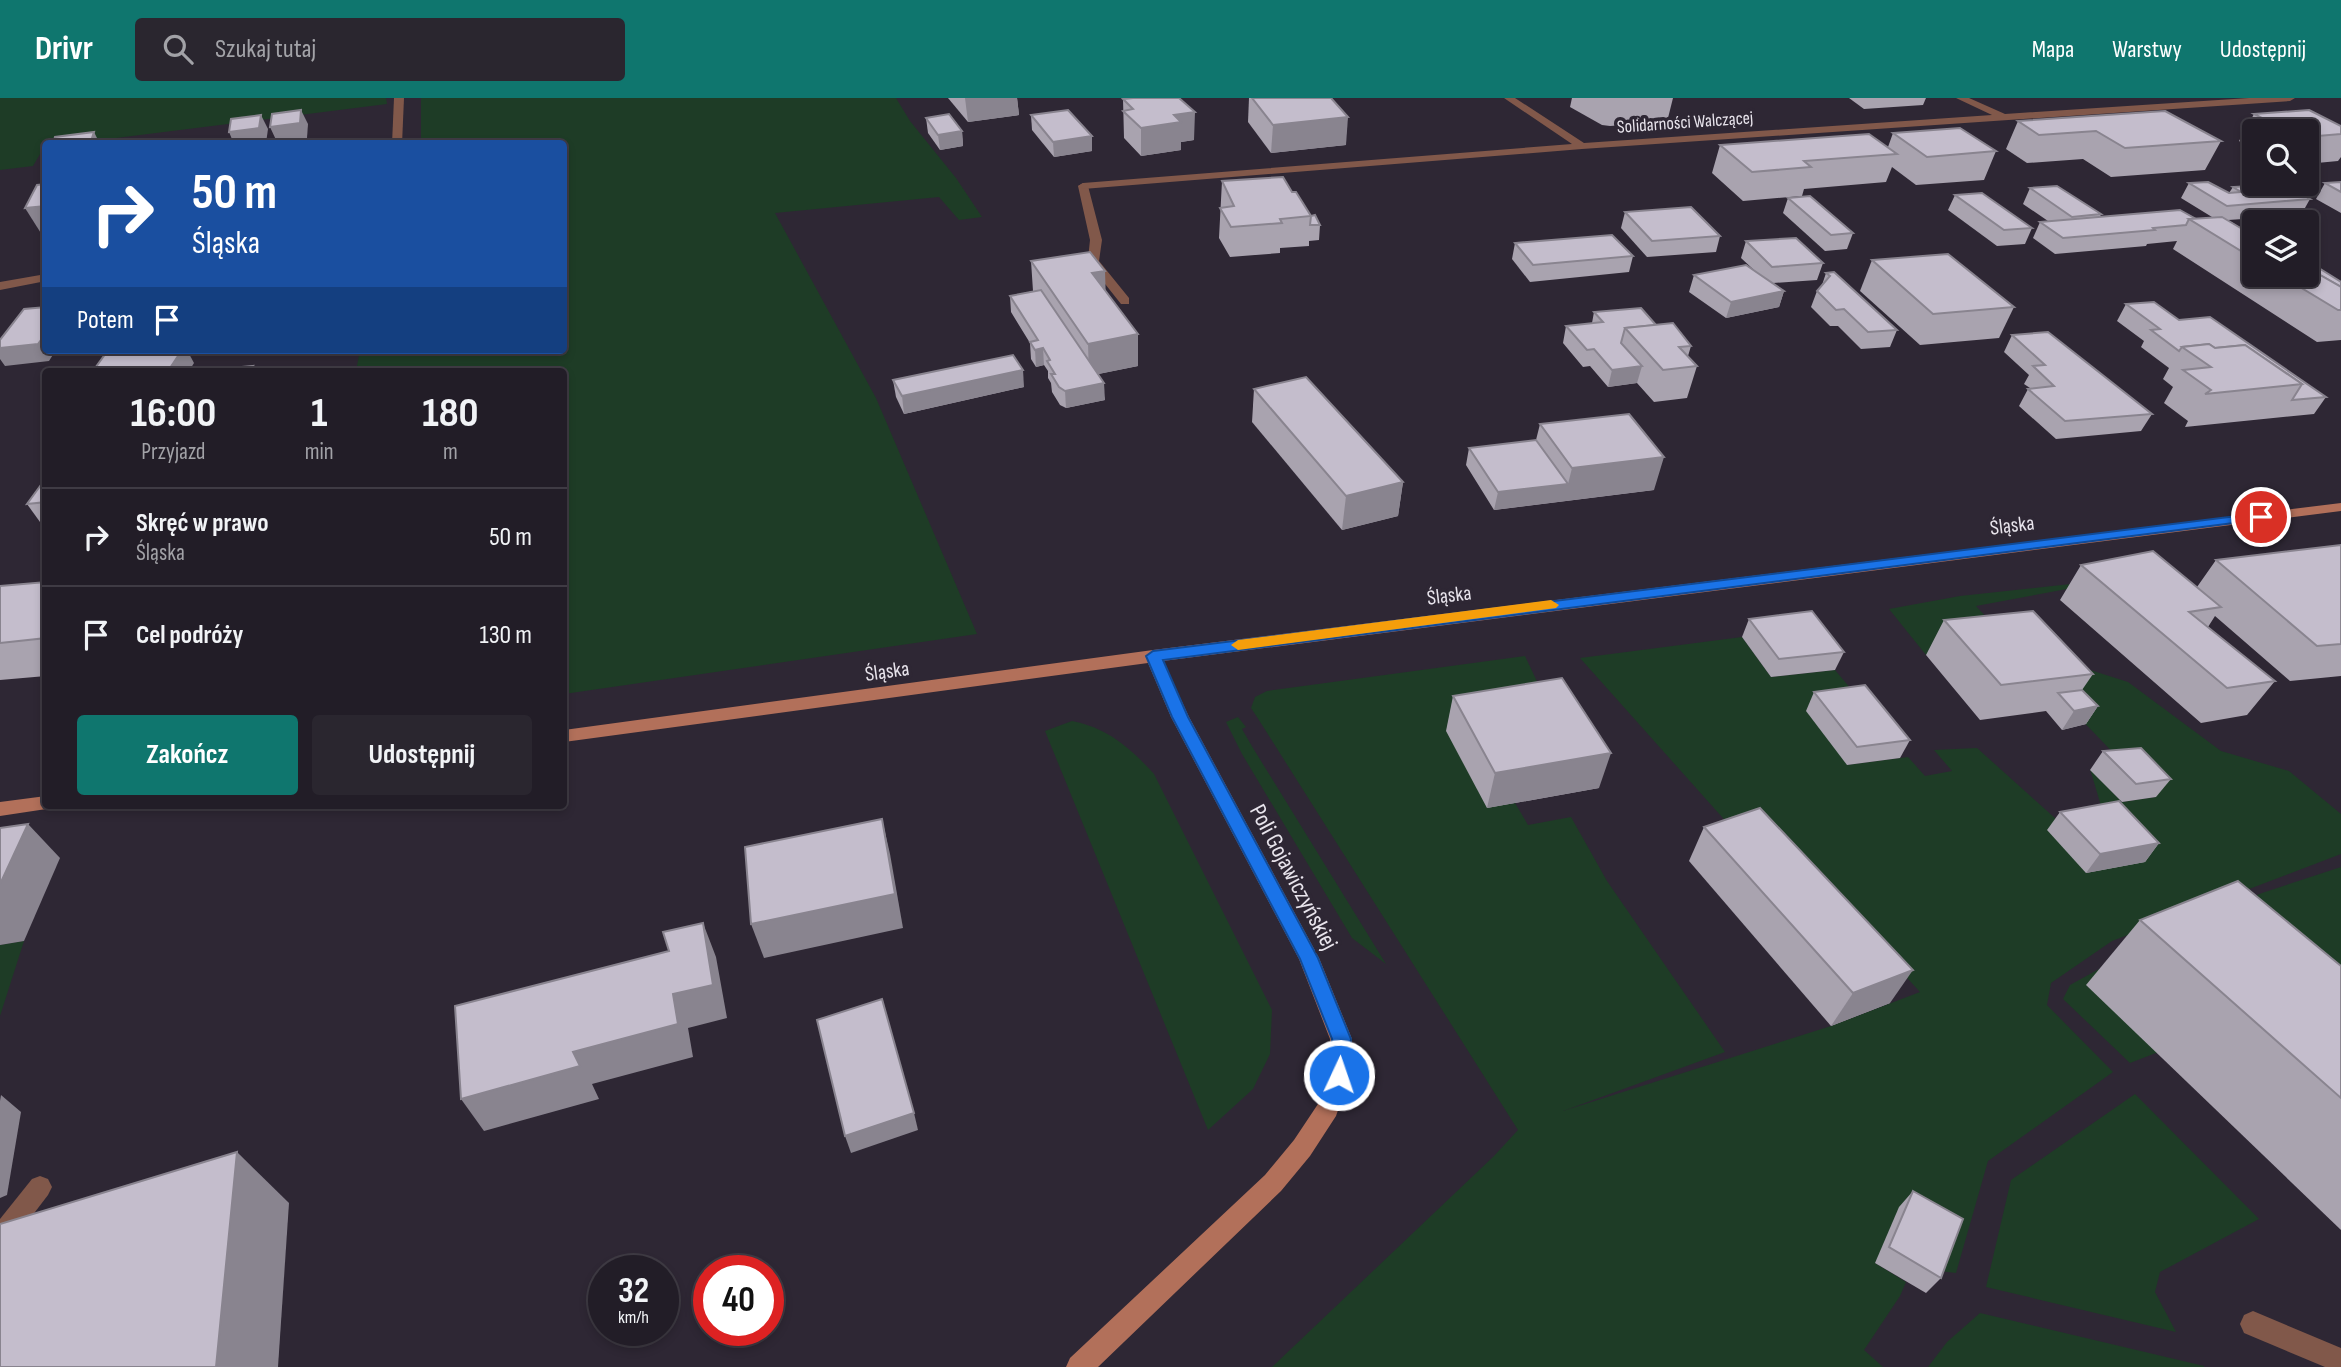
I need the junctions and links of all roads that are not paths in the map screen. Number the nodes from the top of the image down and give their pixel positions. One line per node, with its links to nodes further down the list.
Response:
1 (399, 98): 6 (street)
2 (1509, 98): 7 (street)
3 (1961, 98): 5 (street)
4 (2290, 98): 5 (street, Solidarności Walczącej)
5 (2004, 118): 7 (street, Solidarności Walczącej)
6 (397, 140)
7 (1581, 146): 8 (street, Solidarności Walczącej)
8 (1093, 261): 9 (street); 12 (street)
9 (1069, 266)
10 (42, 277): 11 (street)
11 (0, 286)
12 (1125, 301)
13 (2341, 506): 14 (street, Śląska)
14 (1153, 656): 15 (street, Śląska); 22 (street, Poli Gojawiczyńskiej)
15 (567, 737)
16 (42, 804): 17 (street)
17 (0, 809)
18 (40, 1187): 19 (street)
19 (0, 1238)
20 (2253, 1324): 21 (street)
21 (2341, 1362)
22 (1079, 1367)

